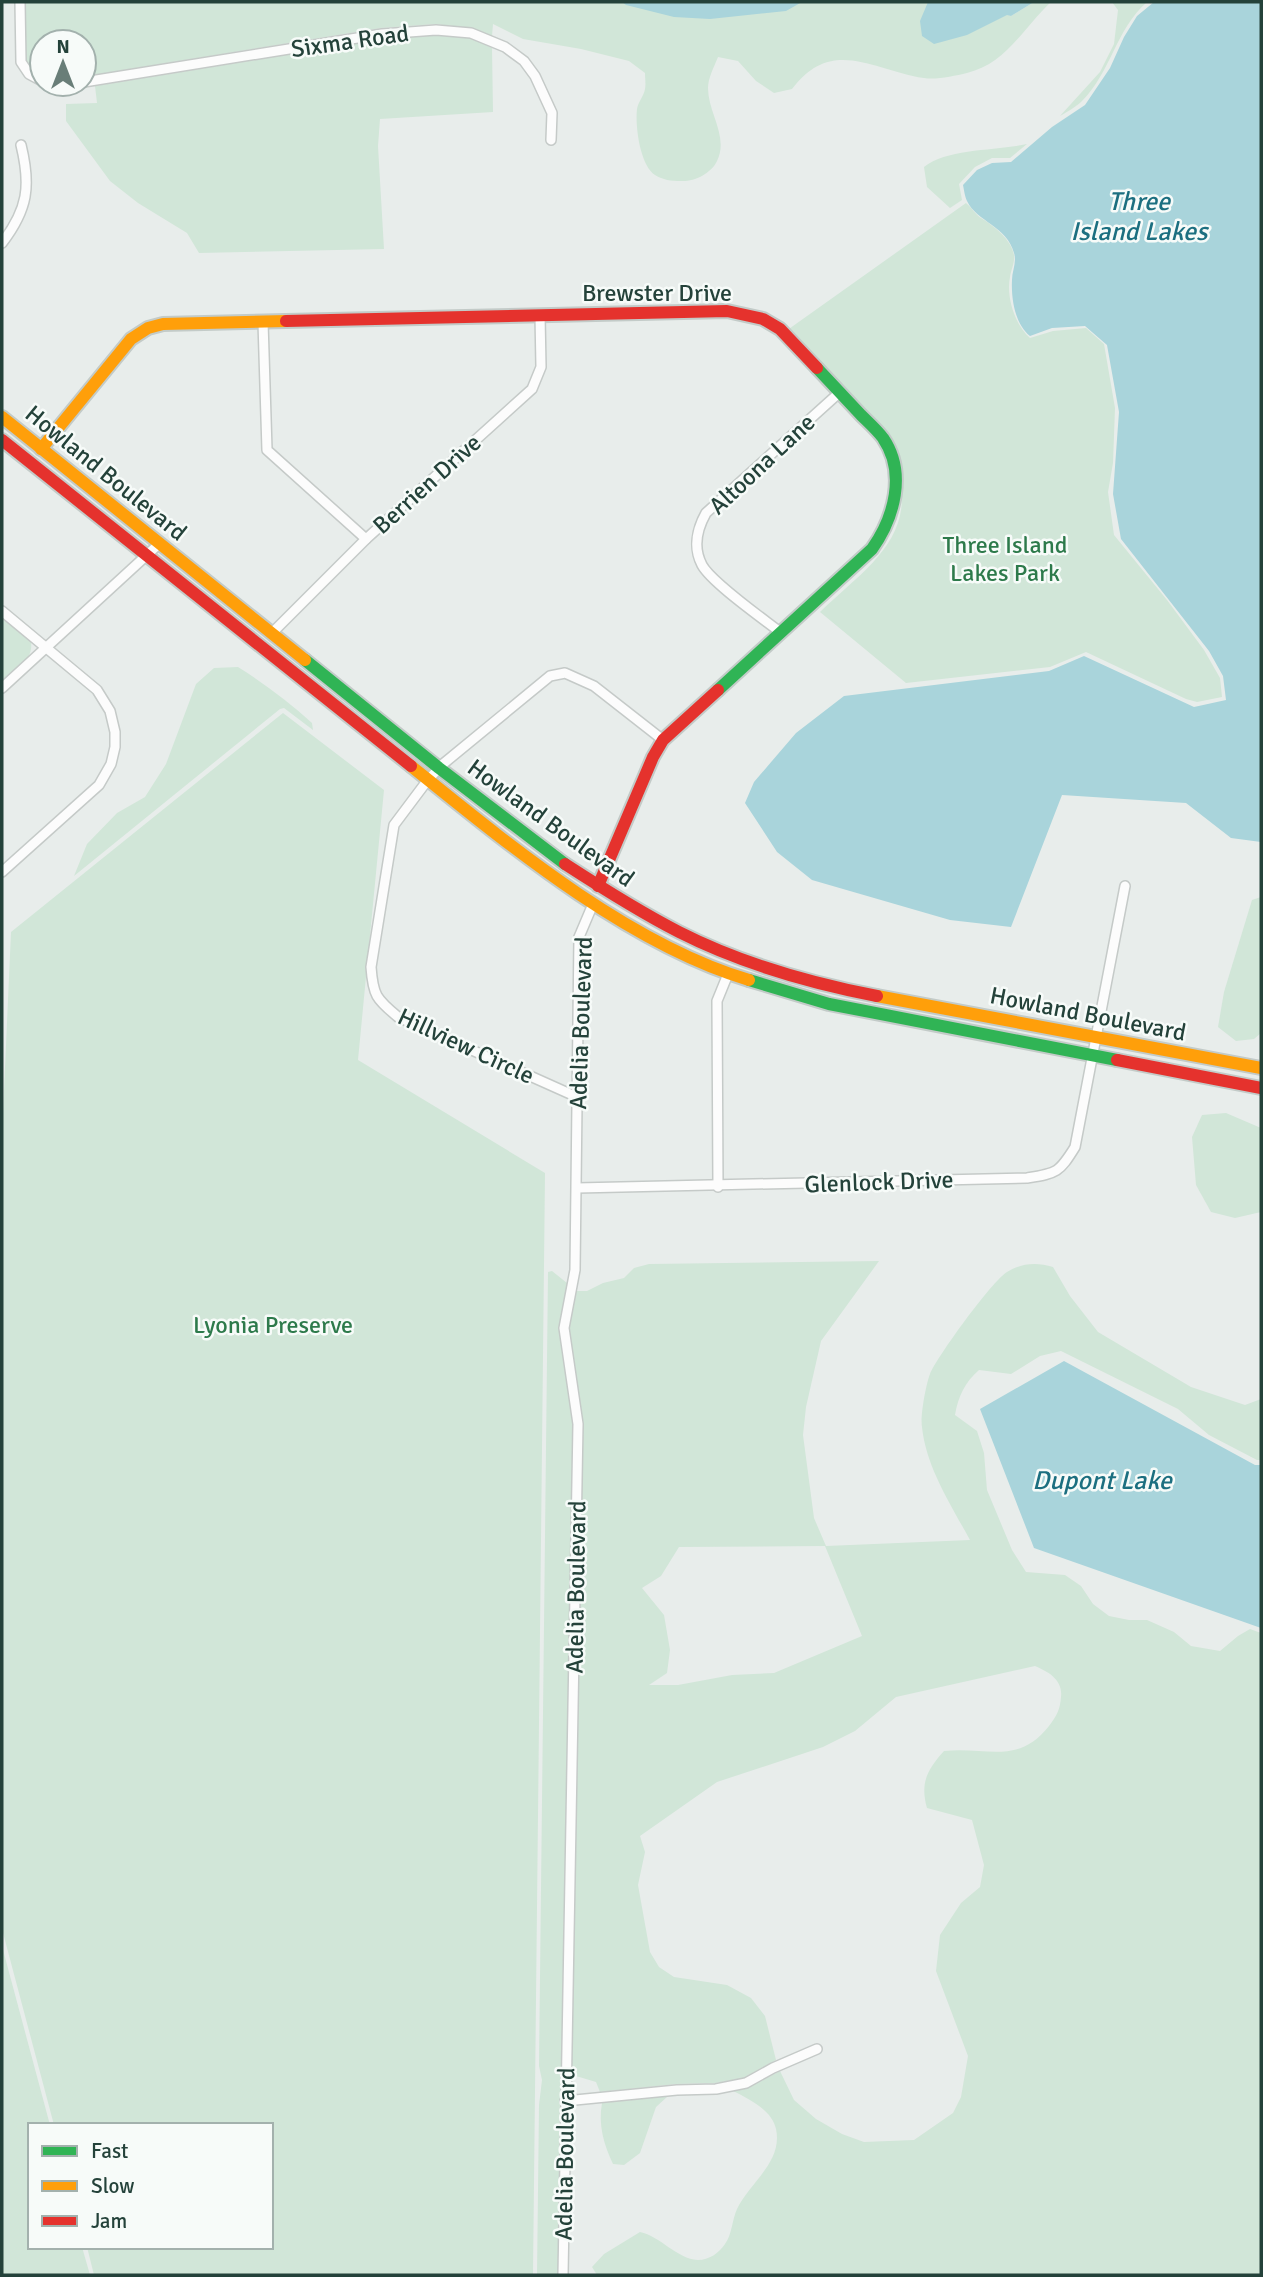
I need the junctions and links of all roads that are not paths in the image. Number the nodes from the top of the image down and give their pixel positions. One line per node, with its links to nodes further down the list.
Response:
1 (20, 2): 2 (street)
2 (28, 72)
3 (98, 80): 4 (street, Sixma Road)
4 (551, 140)
5 (22, 145): 6 (street)
6 (2, 243)
7 (540, 315): 8 (main road, Brewster Drive); 9 (main road, Brewster Drive); 13 (street, Berrien Drive)
8 (263, 322): 12 (main road, Brewster Drive); 13 (street)
9 (840, 391): 17 (main road, Brewster Drive); 17 (street, Altoona Lane)
10 (2, 417): 12 (main road, Howland Boulevard)
11 (2, 440): 15 (main road, Howland Boulevard)
12 (41, 449): 14 (main road, Howland Boulevard)
13 (366, 539): 18 (street, Berrien Drive)
14 (160, 543): 15 (street); 18 (main road, Howland Boulevard)
15 (146, 556): 19 (street); 23 (main road, Howland Boulevard)
16 (2, 611): 19 (street)
17 (780, 632): 21 (main road, Brewster Drive)
18 (271, 634): 22 (main road, Howland Boulevard)
19 (46, 647): 20 (street); 24 (street)
20 (2, 688)
21 (663, 740): 22 (street); 25 (main road, Brewster Drive)
22 (439, 768): 23 (street); 25 (main road, Howland Boulevard)
23 (427, 781): 28 (main road, Howland Boulevard); 34 (street, Hillview Circle)
24 (2, 872)
25 (598, 886): 27 (main road, Howland Boulevard)
26 (1125, 886): 30 (street, Glenlock Drive)
27 (623, 901): 28 (main road); 30 (main road, Howland Boulevard)
28 (593, 904): 29 (main road, Howland Boulevard); 34 (street, Adelia Boulevard)
29 (729, 974): 31 (main road, Howland Boulevard); 35 (street)
30 (1097, 1037): 31 (street, Glenlock Drive); 32 (main road, Howland Boulevard)
31 (1094, 1055): 33 (main road, Howland Boulevard); 35 (street, Glenlock Drive)
32 (1261, 1068)
33 (1261, 1088)
34 (577, 1097): 36 (street, Adelia Boulevard)
35 (718, 1187): 36 (street, Glenlock Drive)
36 (577, 1188): 38 (street, Adelia Boulevard)
37 (817, 2049): 38 (street)
38 (565, 2101): 39 (street, Adelia Boulevard)
39 (563, 2275)

